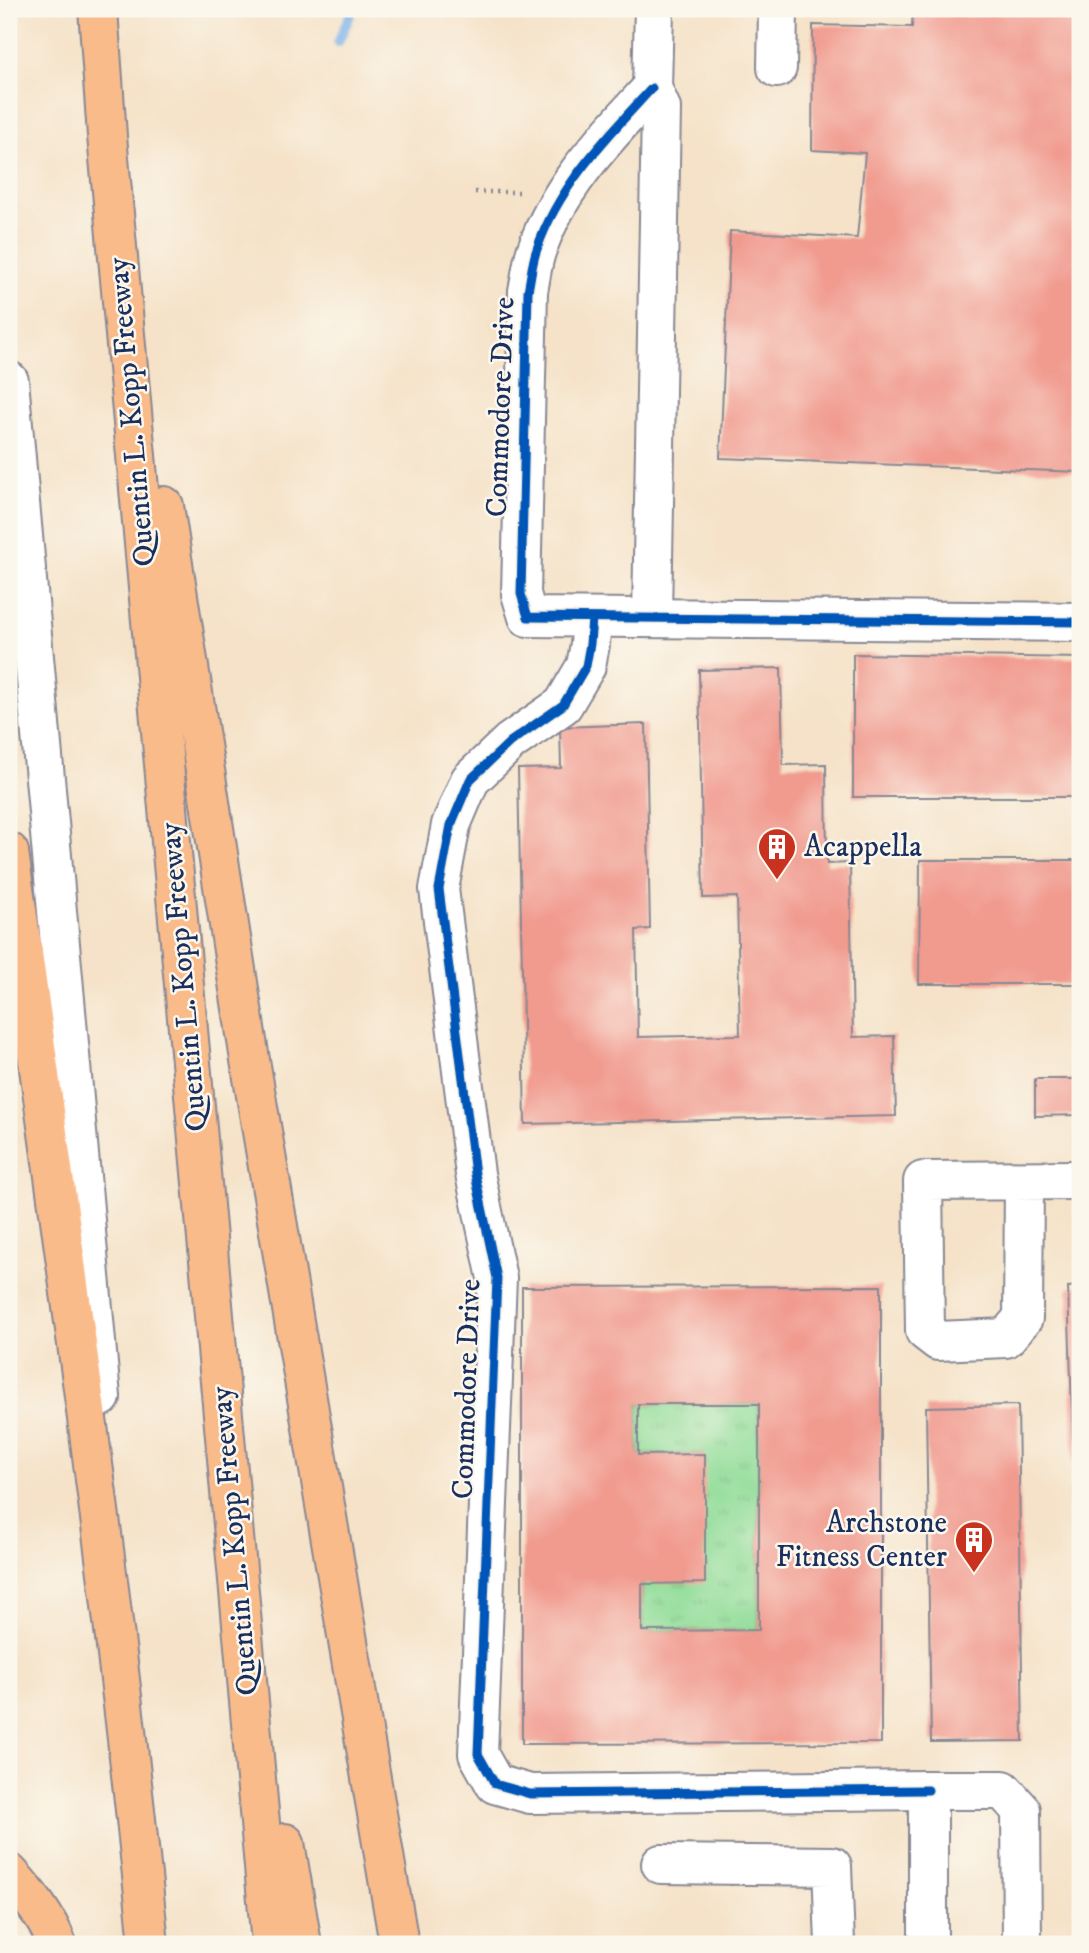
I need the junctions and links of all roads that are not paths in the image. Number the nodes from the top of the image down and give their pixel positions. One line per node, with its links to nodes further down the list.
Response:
1 (87, 9): 7 (street)
2 (98, 9): 7 (highway, Quentin L. Kopp Freeway)
3 (654, 9): 6 (street)
4 (778, 9): 5 (street)
5 (777, 68)
6 (652, 89): 9 (street); 10 (street, Commodore Drive)
7 (107, 136): 15 (highway, Quentin L. Kopp Freeway); 23 (highway)
8 (9, 381): 20 (street)
9 (652, 617): 10 (street, Commodore Drive); 11 (street, Commodore Drive)
10 (592, 618): 16 (street, Commodore Drive)
11 (1080, 622)
12 (9, 852): 20 (highway)
13 (1080, 1180): 14 (street)
14 (1024, 1181): 14 (street)
15 (235, 1537): 21 (highway, Quentin L. Kopp Freeway); 22 (highway)
16 (928, 1790): 25 (street); 26 (street, Commodore Drive)
17 (661, 1864): 24 (street)
18 (9, 1873): 19 (highway)
19 (57, 1944)
20 (149, 1944)
21 (271, 1944)
22 (302, 1944)
23 (399, 1944)
24 (835, 1944)
25 (928, 1944)
26 (1022, 1944)

